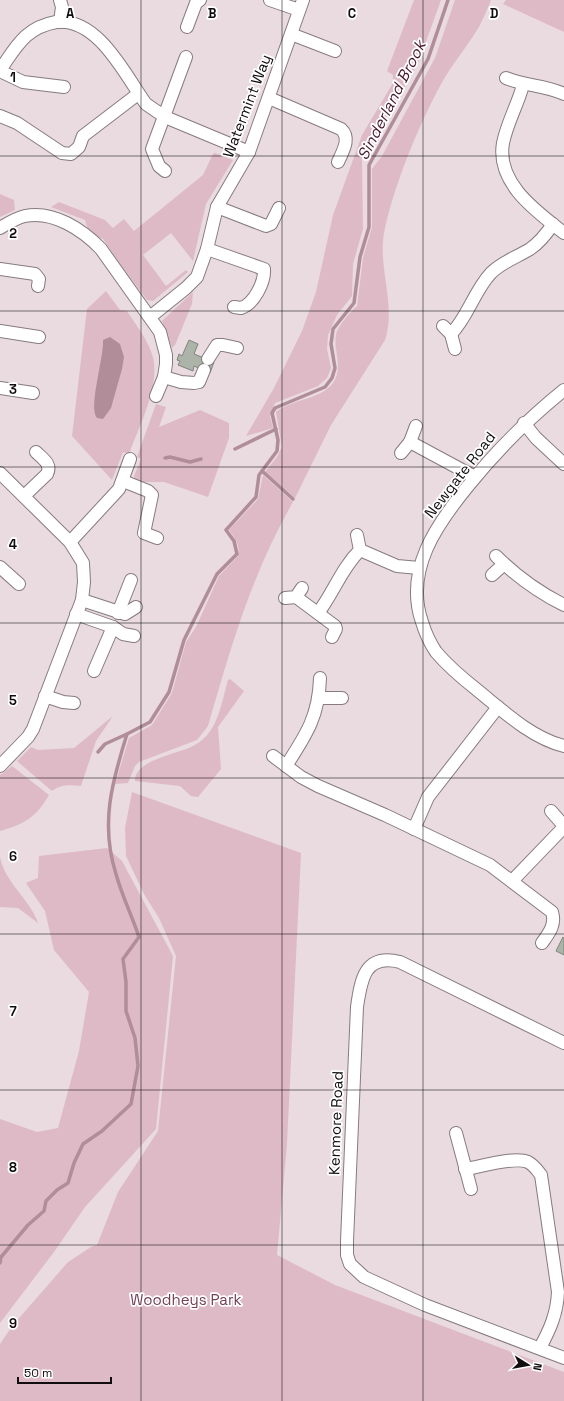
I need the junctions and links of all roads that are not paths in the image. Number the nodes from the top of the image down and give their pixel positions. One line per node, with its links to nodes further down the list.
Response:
1 (60, 0): 5 (street)
2 (200, 0): 6 (street)
3 (270, 0): 4 (street)
4 (301, 5): 7 (street, Watermint Way)
5 (60, 22): 10 (street); 14 (street)
6 (187, 27)
7 (291, 34): 8 (street); 16 (street, Watermint Way)
8 (335, 51)
9 (186, 57): 18 (street)
10 (0, 70): 13 (street)
11 (506, 78): 12 (street)
12 (523, 84): 15 (street); 24 (street)
13 (64, 87)
14 (138, 94): 17 (street); 18 (street)
15 (564, 94)
16 (269, 98): 19 (street, Watermint Way); 20 (street)
17 (0, 116)
18 (165, 117): 19 (street); 21 (street)
19 (249, 152): 22 (street, Watermint Way)
20 (338, 162)
21 (165, 171)
22 (217, 207): 23 (street); 27 (street, Watermint Way)
23 (279, 208)
24 (554, 224): 26 (street); 35 (street)
25 (0, 228): 31 (street)
26 (564, 233)
27 (208, 246): 30 (street); 31 (street, Watermint Way)
28 (0, 269): 29 (street)
29 (38, 286)
30 (234, 307)
31 (150, 317): 36 (street)
32 (0, 332): 33 (street)
33 (39, 337)
34 (238, 348): 36 (street)
35 (455, 349)
36 (164, 377): 40 (street)
37 (0, 388): 39 (street)
38 (564, 390): 41 (street, Newgate Road)
39 (33, 392)
40 (156, 396)
41 (524, 423): 47 (street); 49 (street, Newgate Road)
42 (416, 426): 43 (street)
43 (410, 442): 45 (street); 49 (street)
44 (36, 452): 51 (street)
45 (401, 453)
46 (130, 458): 50 (street)
47 (564, 464)
48 (0, 473): 51 (street)
49 (475, 477): 56 (street, Newgate Road)
50 (122, 481): 53 (street); 54 (street)
51 (24, 496): 54 (street)
52 (357, 535): 55 (street)
53 (157, 538)
54 (70, 542): 62 (street)
55 (360, 550): 56 (street); 66 (street)
56 (419, 568): 77 (street, Newgate Road)
57 (0, 569): 60 (street)
58 (492, 575): 63 (street)
59 (130, 580): 65 (street)
60 (19, 584)
61 (294, 594): 66 (street)
62 (82, 600): 65 (street); 67 (street)
63 (564, 605)
64 (136, 607): 65 (street)
65 (118, 613)
66 (318, 613): 70 (street)
67 (76, 614): 68 (street); 73 (street)
68 (112, 627): 69 (street); 71 (street)
69 (134, 636)
70 (332, 637)
71 (94, 670)
72 (320, 678): 74 (street)
73 (45, 696): 76 (street); 80 (street)
74 (319, 698): 75 (street); 81 (street)
75 (342, 698)
76 (74, 702)
77 (498, 707): 78 (street, Newgate Road); 84 (street)
78 (564, 746)
79 (273, 756): 81 (street)
80 (0, 766)
81 (286, 766): 84 (street)
82 (551, 811): 83 (street)
83 (564, 826): 85 (street)
84 (414, 829): 85 (street)
85 (512, 881): 86 (street)
86 (542, 943)
87 (564, 1043): 91 (street, Kenmore Road)
88 (456, 1133): 89 (street)
89 (465, 1169): 90 (street); 91 (street)
90 (471, 1189)
91 (540, 1348): 92 (street, Kenmore Road)
92 (564, 1358)

